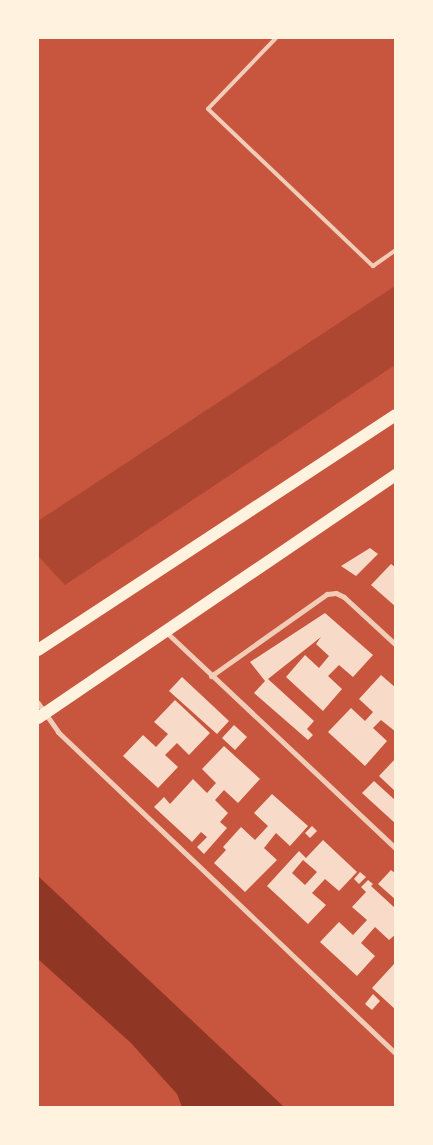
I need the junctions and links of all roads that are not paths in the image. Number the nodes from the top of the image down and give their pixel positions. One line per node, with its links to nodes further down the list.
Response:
1 (276, 38): 2 (lane)
2 (396, 250)
3 (396, 414): 7 (main road)
4 (396, 475): 5 (main road)
5 (164, 631): 8 (street); 9 (main road)
6 (396, 645): 8 (street)
7 (38, 650)
8 (211, 676): 10 (street)
9 (39, 712): 11 (street)
10 (396, 849)
11 (396, 1054)

